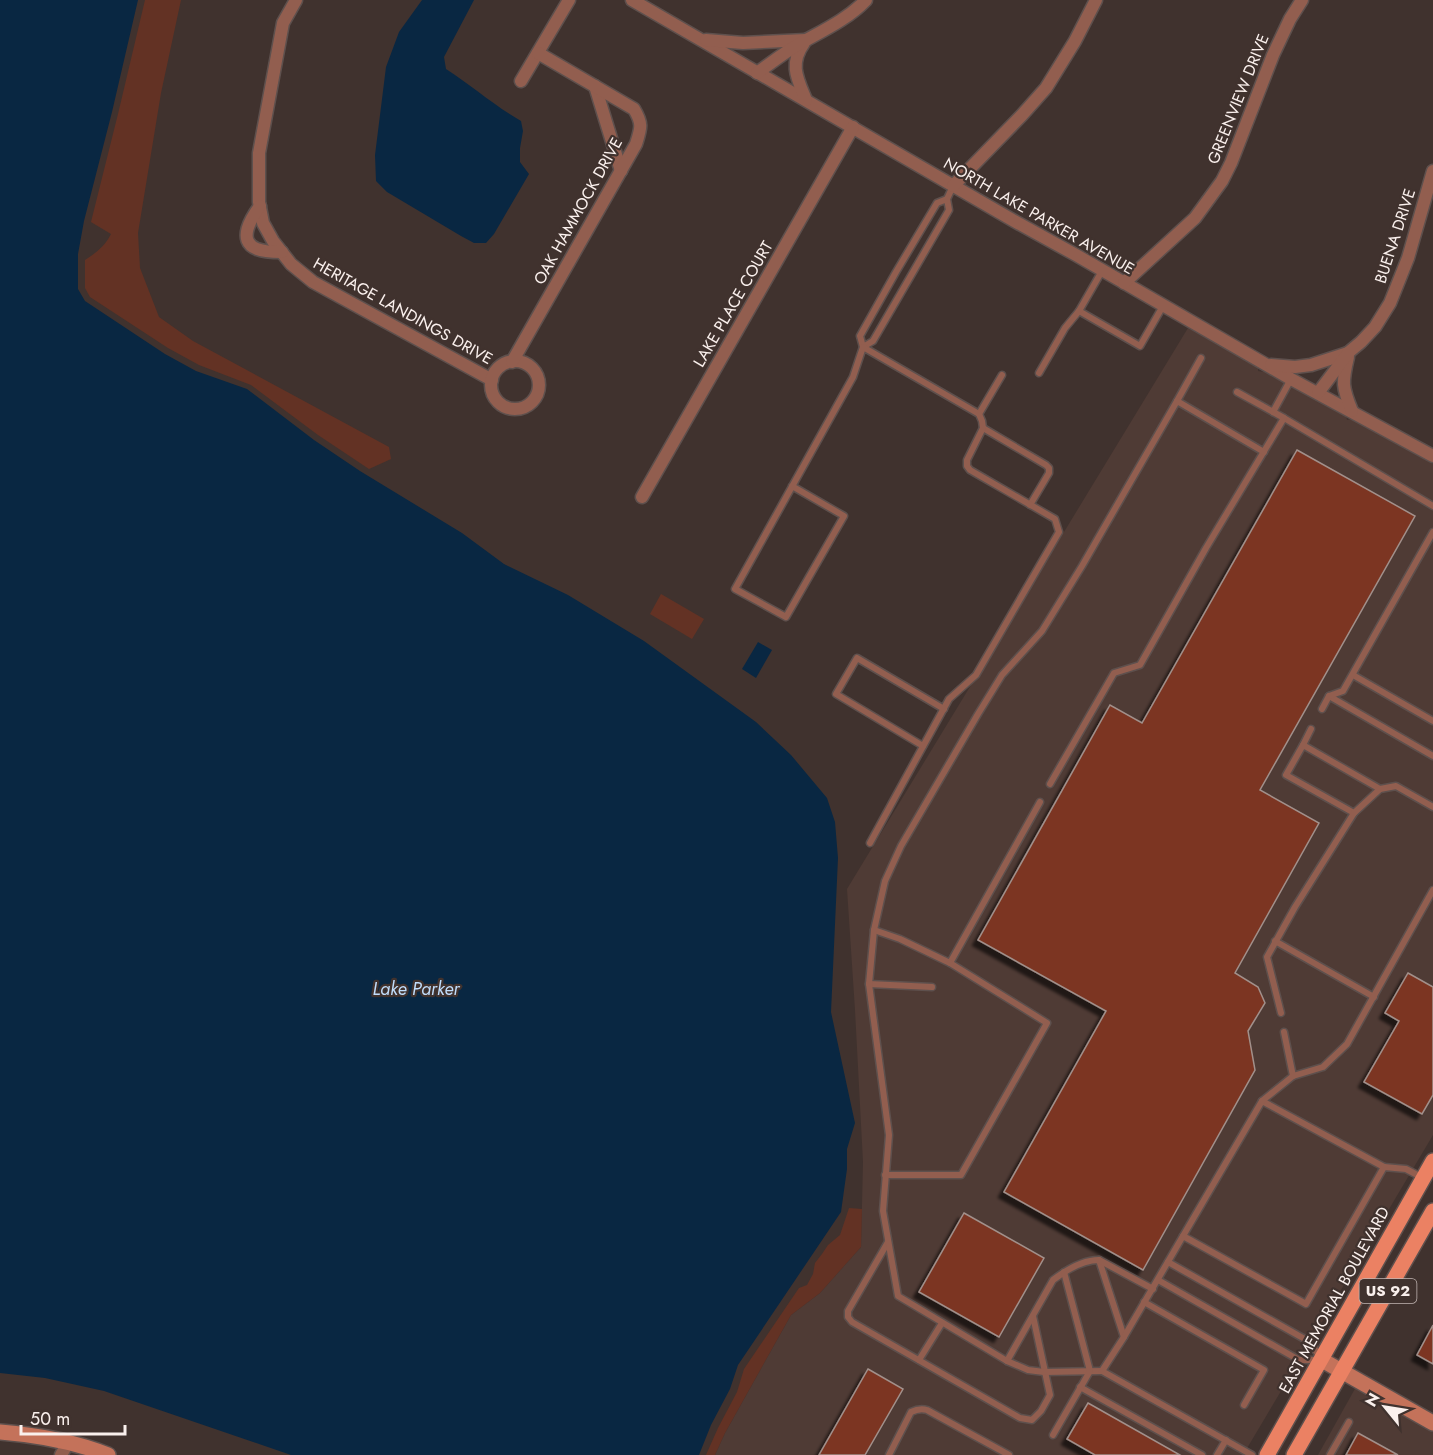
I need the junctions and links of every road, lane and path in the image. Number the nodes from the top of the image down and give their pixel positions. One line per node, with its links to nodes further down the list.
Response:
1 (296, 0): 19 (street, HERITAGE LANDINGS DRIVE)
2 (569, 0): 9 (street)
3 (632, 0): 7 (street, NORTH LAKE PARKER AVENUE)
4 (866, 0): 8 (street)
5 (1096, 0): 17 (street)
6 (1302, 0): 22 (street, GREENVIEW DRIVE)
7 (699, 39): 8 (street); 10 (street, NORTH LAKE PARKER AVENUE)
8 (807, 40): 10 (street); 13 (street)
9 (538, 53): 11 (street); 12 (street, OAK HAMMOCK DRIVE)
10 (757, 73): 13 (street, NORTH LAKE PARKER AVENUE)
11 (521, 81)
12 (595, 86): 15 (street); 15 (street, OAK HAMMOCK DRIVE)
13 (806, 100): 14 (street, NORTH LAKE PARKER AVENUE)
14 (853, 127): 17 (street, NORTH LAKE PARKER AVENUE); 45 (street, LAKE PLACE COURT)
15 (621, 171): 28 (street, OAK HAMMOCK DRIVE)
16 (1433, 171): 26 (street, BUENA DRIVE)
17 (953, 186): 18 (lane); 21 (street, NORTH LAKE PARKER AVENUE)
18 (947, 199): 25 (lane); 25 (lane)
19 (260, 206): 20 (street, HERITAGE LANDINGS DRIVE); 20 (street)
20 (282, 252): 33 (street, HERITAGE LANDINGS DRIVE)
21 (1102, 271): 22 (street, NORTH LAKE PARKER AVENUE); 24 (lane)
22 (1124, 283): 23 (street, NORTH LAKE PARKER AVENUE)
23 (1163, 306): 24 (lane); 29 (street, NORTH LAKE PARKER AVENUE)
24 (1079, 311): 30 (lane)
25 (863, 347): 39 (lane); 44 (lane)
26 (1349, 352): 29 (street); 35 (street, BUENA DRIVE); 37 (street)
27 (1201, 358): 36 (lane)
28 (512, 362): 33 (street); 33 (street)
29 (1266, 364): 32 (street, NORTH LAKE PARKER AVENUE)
30 (1039, 373)
31 (1002, 375): 39 (lane)
32 (1291, 379): 35 (street, NORTH LAKE PARKER AVENUE); 38 (lane)
33 (492, 380)
34 (1237, 392): 38 (lane)
35 (1318, 393): 37 (street, NORTH LAKE PARKER AVENUE)
36 (1177, 401): 42 (lane); 65 (lane)
37 (1352, 411): 43 (street, NORTH LAKE PARKER AVENUE)
38 (1273, 412): 40 (lane)
39 (979, 414): 41 (lane)
40 (1284, 418): 42 (lane); 47 (lane)
41 (983, 428): 46 (lane); 46 (lane)
42 (1264, 452): 58 (lane)
43 (1433, 456)
44 (792, 486): 44 (lane)
45 (642, 497)
46 (1030, 505): 51 (lane)
47 (1433, 506)
48 (1433, 532): 49 (lane)
49 (1353, 675): 50 (lane); 53 (lane)
50 (1329, 696): 52 (lane); 57 (lane)
51 (944, 709): 56 (lane); 56 (lane)
52 (1322, 709)
53 (1433, 720)
54 (1311, 729): 55 (lane)
55 (1303, 745): 59 (lane); 62 (lane)
56 (923, 746): 63 (lane)
57 (1433, 756)
58 (1050, 784)
59 (1380, 789): 61 (lane); 62 (lane)
60 (1040, 802): 67 (lane)
61 (1433, 807)
62 (1354, 813): 66 (lane)
63 (870, 843)
64 (1433, 890): 70 (lane)
65 (874, 930): 67 (lane); 68 (lane)
66 (1275, 941): 70 (lane); 71 (lane)
67 (950, 963): 77 (lane)
68 (869, 984): 69 (lane); 77 (lane)
69 (932, 987)
70 (1374, 998): 73 (lane)
71 (1281, 1014)
72 (1284, 1032): 73 (lane)
73 (1293, 1076): 74 (lane)
74 (1262, 1101): 76 (lane); 80 (lane)
75 (1433, 1161): 78 (main road, EAST MEMORIAL BOULEVARD / US 92)
76 (1384, 1167): 78 (lane); 80 (lane)
77 (885, 1175): 81 (lane)
78 (1424, 1178): 91 (main road, EAST MEMORIAL BOULEVARD / US 92)
79 (1433, 1211): 96 (main road, US 92)
80 (1183, 1236): 83 (lane)
81 (888, 1241): 89 (lane); 92 (lane)
82 (1099, 1260): 84 (lane); 86 (lane); 90 (lane)
83 (1168, 1262): 85 (lane); 91 (lane)
84 (1064, 1272): 88 (lane); 94 (lane)
85 (1158, 1280): 86 (lane); 91 (lane)
86 (1153, 1289): 87 (lane)
87 (1144, 1302): 90 (lane); 99 (lane)
88 (1033, 1316): 93 (lane); 97 (lane)
89 (942, 1323): 92 (lane); 93 (lane)
90 (1124, 1337): 95 (lane)
91 (1322, 1359): 96 (street); 112 (main road, EAST MEMORIAL BOULEVARD / US 92)
92 (919, 1360): 97 (lane)
93 (1007, 1361): 97 (lane)
94 (1090, 1371): 95 (lane); 97 (lane); 98 (lane)
95 (1102, 1371): 104 (lane)
96 (1342, 1371): 101 (street); 113 (main road, US 92)
97 (1044, 1372)
98 (1080, 1388): 103 (lane); 109 (lane)
99 (1244, 1405)
100 (1349, 1422): 114 (lane)
101 (1433, 1423)
102 (0, 1432): 105 (street)
103 (1053, 1436)
104 (1226, 1440): 110 (lane); 111 (lane)
105 (65, 1448): 106 (street)
106 (108, 1455)
107 (889, 1455): 108 (lane)
108 (1010, 1455)
109 (1202, 1455)
110 (1217, 1455)
111 (1252, 1455)
112 (1267, 1455)
113 (1295, 1455)
114 (1330, 1455)

